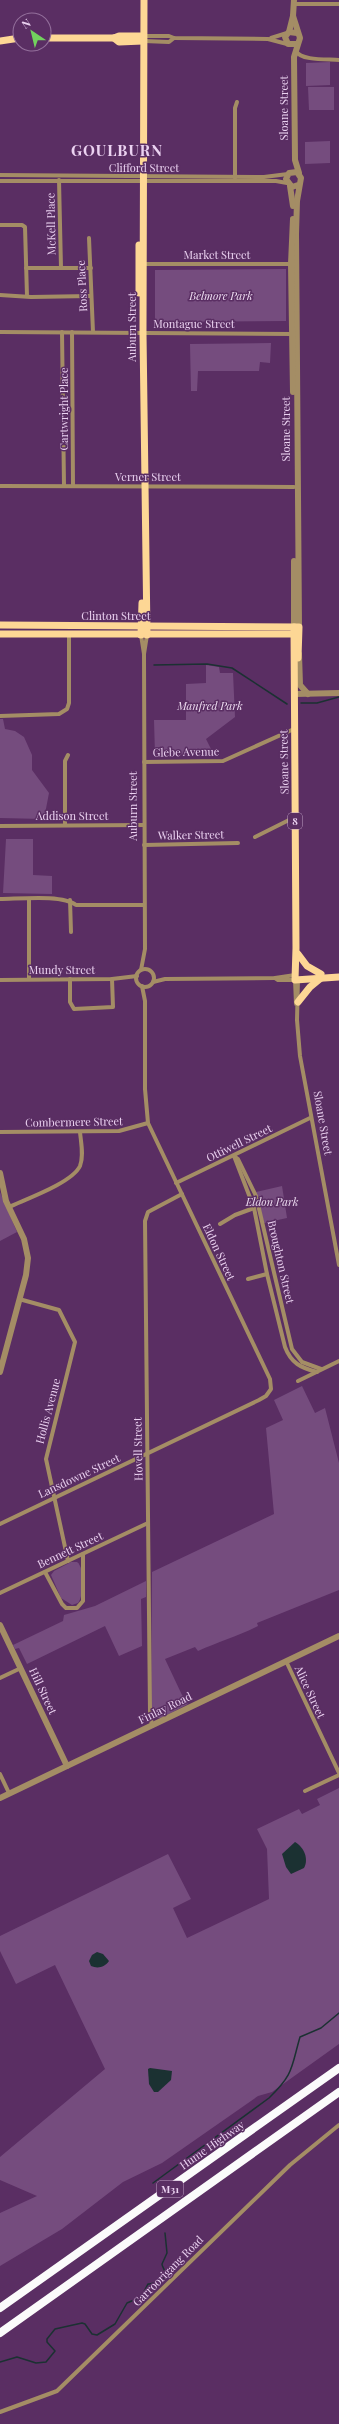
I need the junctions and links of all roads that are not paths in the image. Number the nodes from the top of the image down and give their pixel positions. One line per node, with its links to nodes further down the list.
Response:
1 (140, 0): 11 (main road, Auburn Street)
2 (144, 0): 11 (main road, Auburn Street)
3 (294, 2): 4 (street); 5 (street)
4 (339, 4)
5 (294, 16): 6 (street); 7 (street)
6 (288, 32): 7 (street); 12 (street); 14 (street, Sloane Street)
7 (297, 33): 15 (street)
8 (0, 35): 9 (main road)
9 (10, 38): 13 (main road)
10 (52, 38): 11 (main road)
11 (141, 38): 12 (street); 26 (main road, Auburn Street)
12 (268, 39): 14 (street)
13 (0, 41)
14 (288, 44): 15 (street); 15 (street, Sloane Street)
15 (296, 50): 16 (street); 18 (street, Sloane Street)
16 (306, 57): 17 (street); 18 (street)
17 (339, 58)
18 (294, 66): 20 (street, Sloane Street)
19 (237, 102): 27 (street)
20 (295, 160): 21 (street, Sloane Street); 22 (street, Sloane Street)
21 (289, 173): 22 (street); 27 (street, Clifford Street); 29 (street, Sloane Street)
22 (299, 174): 30 (street, Sloane Street)
23 (0, 175): 24 (street, Clifford Street)
24 (51, 178): 25 (street, Clifford Street); 28 (street, Clifford Street)
25 (60, 178): 26 (street, Clifford Street); 37 (street, McKell Place)
26 (142, 178): 27 (street, Clifford Street); 34 (main road, Auburn Street); 47 (main road, Auburn Street)
27 (235, 179): 29 (street, Clifford Street)
28 (0, 182)
29 (289, 185): 30 (street); 35 (street, Sloane Street)
30 (298, 185): 32 (street, Sloane Street)
31 (0, 225): 36 (street)
32 (296, 234): 35 (street); 42 (street, Sloane Street)
33 (89, 238): 38 (street, Ross Place)
34 (144, 264): 35 (street, Market Street); 47 (main road, Auburn Street)
35 (290, 264): 48 (street, Sloane Street)
36 (26, 268): 37 (street); 40 (street)
37 (61, 268): 38 (street)
38 (91, 268): 41 (street, Ross Place)
39 (0, 295): 40 (street)
40 (27, 296): 41 (street)
41 (90, 296): 46 (street, Ross Place)
42 (296, 305): 48 (street); 50 (street, Sloane Street)
43 (0, 332): 44 (street, Montague Street)
44 (62, 332): 45 (street, Montague Street); 52 (street, Cartwright Place)
45 (72, 332): 46 (street, Montague Street); 53 (street, Cartwright Place)
46 (93, 332): 47 (street, Montague Street)
47 (141, 333): 48 (street, Montague Street); 54 (main road, Auburn Street)
48 (292, 334): 55 (street, Sloane Street)
49 (299, 351): 50 (street)
50 (297, 359): 58 (street, Sloane Street)
51 (1, 486): 52 (street, Verner Street)
52 (64, 486): 53 (street, Verner Street)
53 (73, 486): 54 (street, Verner Street)
54 (143, 486): 55 (street, Verner Street); 57 (main road, Auburn Street)
55 (294, 487): 58 (street, Sloane Street)
56 (0, 626): 57 (main road, Clinton Street)
57 (144, 631): 58 (main road, Clinton Street); 60 (main road, Clinton Street); 69 (street, Auburn Street)
58 (296, 631): 61 (main road, Sloane Street / 8); 62 (main road, Sloane Street / 8)
59 (0, 634): 60 (main road, Clinton Street)
60 (69, 634): 66 (street)
61 (299, 648): 62 (main road, Sloane Street / 8); 65 (street)
62 (295, 672): 64 (main road, Sloane Street / 8)
63 (339, 693): 65 (street)
64 (295, 694): 65 (street); 67 (main road, Sloane Street / 8)
65 (308, 694)
66 (0, 716)
67 (294, 729): 69 (street, Glebe Avenue); 70 (main road, Sloane Street / 8)
68 (68, 755): 71 (street)
69 (144, 762): 72 (street, Auburn Street)
70 (295, 817): 74 (street); 82 (main road, Sloane Street / 8)
71 (65, 825): 72 (street, Addison Street); 73 (street, Addison Street)
72 (144, 825): 76 (street, Auburn Street)
73 (0, 826)
74 (255, 837)
75 (238, 843): 76 (street, Walker Street)
76 (144, 845): 80 (street, Auburn Street)
77 (0, 898): 78 (street)
78 (29, 899): 79 (street); 96 (street)
79 (70, 900): 80 (street); 81 (street)
80 (144, 905): 83 (street, Auburn Street)
81 (71, 932)
82 (297, 951): 88 (main road); 89 (main road, Sloane Street)
83 (145, 959): 84 (street, Auburn Street); 85 (street, Auburn Street)
84 (141, 970): 85 (street); 87 (street)
85 (148, 970): 86 (street)
86 (153, 975): 94 (street); 98 (street)
87 (137, 976): 91 (street, Mundy Street); 97 (street)
88 (323, 976): 89 (main road); 90 (main road); 102 (main road)
89 (297, 977): 94 (street); 102 (street, Sloane Street)
90 (338, 977)
91 (124, 978): 93 (street, Mundy Street); 97 (street, Mundy Street)
92 (70, 979): 93 (street, Mundy Street); 93 (street); 96 (street, Mundy Street)
93 (112, 979)
94 (165, 979): 98 (street)
95 (0, 980): 96 (street, Mundy Street)
96 (29, 980)
97 (137, 982): 99 (street)
98 (153, 982): 100 (street)
99 (142, 986): 100 (street); 101 (street)
100 (148, 986): 101 (street)
101 (145, 1000): 104 (street)
102 (298, 1005): 103 (street, Sloane Street)
103 (310, 1118): 107 (street, Ottiwell Street); 114 (street, Sloane Street)
104 (148, 1123): 106 (street, Combermere Street); 109 (street, Eldon Street)
105 (0, 1132): 106 (street, Combermere Street)
106 (80, 1132): 111 (street)
107 (234, 1156): 109 (street, Ottiwell Street); 112 (street, Broughton Street); 119 (street, Broughton Street)
108 (0, 1173): 111 (street)
109 (176, 1182): 110 (street, Eldon Street)
110 (182, 1194): 122 (street, Eldon Street); 123 (street, Hovell Street)
111 (9, 1207): 117 (street)
112 (254, 1208): 113 (street); 115 (street, Broughton Street)
113 (220, 1224)
114 (339, 1265)
115 (267, 1274): 116 (street, Broughton Street); 119 (street, Broughton Street)
116 (248, 1278)
117 (19, 1299): 120 (street); 124 (street, Hollis Avenue)
118 (339, 1361): 119 (street)
119 (319, 1370): 121 (street)
120 (0, 1372)
121 (298, 1381)
122 (271, 1389): 123 (street, Lansdowne Street)
123 (147, 1455): 124 (street, Lansdowne Street); 125 (street, Hovell Street)
124 (54, 1497): 126 (street, Lansdowne Street); 128 (street, Hollis Avenue)
125 (148, 1523): 127 (street, Bennett Street); 136 (street, Hovell Street)
126 (0, 1524)
127 (82, 1554): 128 (street, Bennett Street); 129 (street)
128 (68, 1561): 129 (street, Bennett Street)
129 (45, 1572): 130 (street, Bennett Street)
130 (0, 1594)
131 (0, 1625): 134 (street, Hill Street)
132 (339, 1636): 133 (street, Finlay Road)
133 (286, 1661): 136 (street, Finlay Road); 139 (street, Alice Street)
134 (21, 1668): 135 (street); 137 (street, Hill Street)
135 (0, 1678)
136 (152, 1726): 137 (street, Finlay Road)
137 (67, 1766): 141 (street, Finlay Road)
138 (0, 1774): 141 (street)
139 (339, 1774): 140 (street)
140 (306, 1790)
141 (10, 1793): 142 (street, Finlay Road)
142 (0, 1798)
143 (339, 2068): 146 (highway, Hume Highway / M31)
144 (339, 2092): 147 (highway, M31)
145 (339, 2125): 148 (street, Garroorigang Road)
146 (0, 2308)
147 (0, 2333)
148 (0, 2412)

